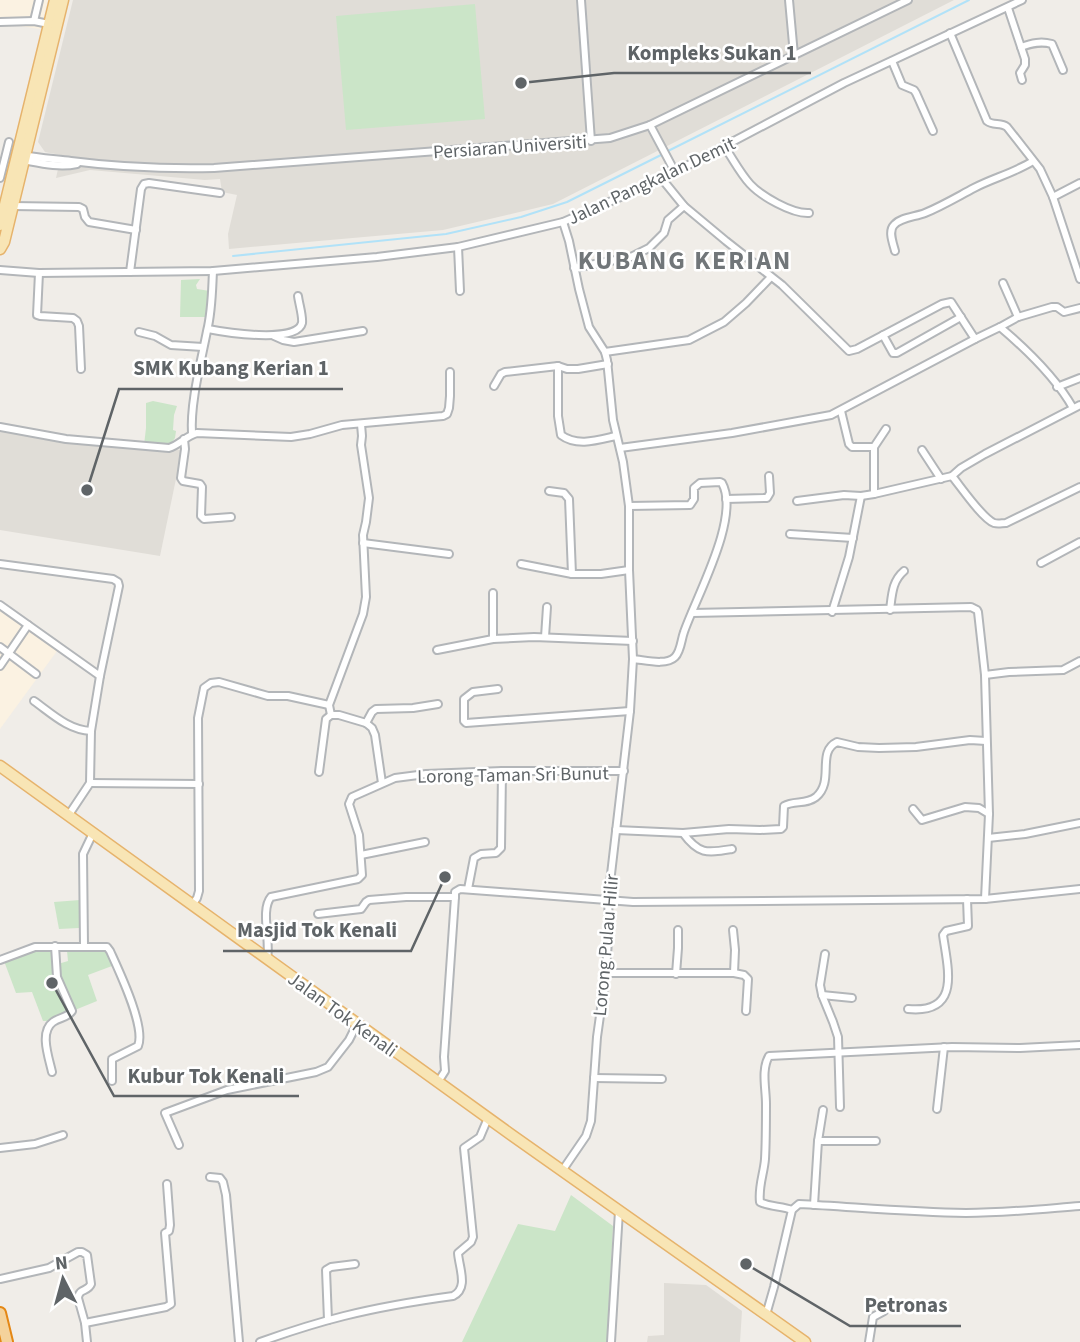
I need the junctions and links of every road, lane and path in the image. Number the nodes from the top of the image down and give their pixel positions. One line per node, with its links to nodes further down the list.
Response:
1 (39, 0): 9 (street)
2 (55, 0): 11 (main road)
3 (63, 0): 23 (main road)
4 (581, 0): 20 (street)
5 (789, 0): 14 (street)
6 (908, 0): 14 (street, Persiaran Universiti)
7 (1023, 0): 8 (street, Jalan Pangkalan Demit)
8 (1008, 8): 12 (street, Jalan Pangkalan Demit); 13 (street)
9 (34, 21): 10 (street); 11 (street)
10 (0, 22)
11 (49, 24): 23 (main road)
12 (950, 33): 15 (street, Jalan Pangkalan Demit); 24 (street)
13 (1021, 47): 16 (street); 17 (street)
14 (794, 55): 18 (street, Persiaran Universiti)
15 (892, 61): 19 (street); 22 (street, Jalan Pangkalan Demit)
16 (1063, 70)
17 (1022, 80)
18 (650, 125): 20 (street, Persiaran Universiti); 25 (street)
19 (933, 131)
20 (591, 141): 23 (street, Persiaran Universiti)
21 (9, 142): 26 (street)
22 (724, 146): 25 (street, Jalan Pangkalan Demit); 33 (street)
23 (20, 157): 26 (main road); 31 (main road)
24 (1033, 161): 30 (street); 39 (street)
25 (675, 172): 27 (street, Jalan Pangkalan Demit)
26 (4, 176): 35 (main road)
27 (662, 179): 32 (street); 34 (street, Jalan Pangkalan Demit)
28 (1079, 187): 30 (street)
29 (220, 193): 36 (street)
30 (1053, 197): 46 (street)
31 (12, 206): 36 (street); 38 (main road)
32 (684, 206): 40 (street); 45 (street)
33 (809, 213)
34 (563, 222): 37 (street, Jalan Pangkalan Demit); 40 (street, Lorong Pulau Hilir)
35 (0, 225)
36 (136, 230): 43 (street)
37 (458, 247): 42 (street, Jalan Pangkalan Demit); 48 (street)
38 (0, 249)
39 (895, 251)
40 (575, 268): 61 (street, Lorong Pulau Hilir)
41 (0, 270): 44 (street, Jalan Pangkalan Demit)
42 (213, 271): 43 (street, Jalan Pangkalan Demit); 54 (street)
43 (130, 272): 44 (street, Jalan Pangkalan Demit)
44 (39, 273): 64 (street)
45 (771, 277): 58 (street); 61 (street)
46 (1080, 279)
47 (1003, 283): 52 (street)
48 (460, 291)
49 (298, 296): 57 (street)
50 (1080, 308): 52 (street)
51 (961, 317): 58 (street); 58 (street); 59 (street)
52 (1018, 317): 53 (street)
53 (1000, 327): 59 (street); 68 (street)
54 (208, 329): 57 (street); 60 (street)
55 (363, 331): 57 (street)
56 (139, 332): 60 (street)
57 (272, 335)
58 (883, 335)
59 (975, 340): 70 (street)
60 (204, 347): 74 (street)
61 (605, 352): 62 (street, Lorong Pulau Hilir)
62 (608, 363): 63 (street); 75 (street, Lorong Pulau Hilir)
63 (558, 366): 67 (street); 75 (street)
64 (81, 369)
65 (450, 372): 71 (street)
66 (1080, 378): 68 (street)
67 (495, 386)
68 (1057, 387): 69 (street)
69 (1076, 407): 81 (street)
70 (841, 411): 77 (street); 78 (street)
71 (361, 424): 74 (street); 94 (street)
72 (0, 426): 76 (street)
73 (886, 429): 77 (street)
74 (192, 434): 76 (street)
75 (616, 436): 78 (street, Lorong Pulau Hilir)
76 (184, 439): 90 (street)
77 (874, 447): 85 (street)
78 (620, 448): 89 (street, Lorong Pulau Hilir)
79 (922, 450): 82 (street)
80 (769, 476): 87 (street)
81 (952, 476): 82 (street); 83 (street)
82 (941, 479): 85 (street)
83 (1080, 487)
84 (549, 491): 101 (street)
85 (874, 494): 86 (street)
86 (861, 496): 88 (street); 92 (street)
87 (726, 499): 89 (street); 107 (street)
88 (797, 501)
89 (629, 506): 99 (street, Lorong Pulau Hilir)
90 (231, 517)
91 (790, 534): 92 (street)
92 (853, 538): 106 (street)
93 (1080, 542): 96 (street)
94 (363, 543): 95 (street); 124 (street)
95 (449, 554)
96 (1041, 562)
97 (0, 564): 120 (street)
98 (521, 564): 101 (street)
99 (629, 570): 101 (street); 111 (street, Lorong Pulau Hilir)
100 (904, 571): 105 (street)
101 (572, 574)
102 (492, 593): 110 (street)
103 (0, 605): 108 (street)
104 (547, 607): 109 (street)
105 (890, 610): 106 (street); 119 (street)
106 (832, 611): 107 (street)
107 (692, 613): 115 (street)
108 (28, 625): 114 (street); 120 (street)
109 (545, 637): 110 (street); 111 (street)
110 (493, 639): 113 (street)
111 (633, 641): 115 (street, Lorong Pulau Hilir)
112 (0, 647): 114 (street)
113 (437, 650)
114 (9, 654): 117 (street); 118 (street)
115 (633, 659): 125 (street, Lorong Pulau Hilir)
116 (1080, 660): 119 (street)
117 (0, 666)
118 (36, 674)
119 (985, 675): 129 (street)
120 (100, 676): 128 (street)
121 (498, 689): 125 (street)
122 (34, 701): 128 (street)
123 (438, 704): 127 (street)
124 (329, 705): 126 (street); 136 (street)
125 (630, 711): 132 (street, Lorong Pulau Hilir)
126 (331, 715): 127 (street); 133 (street)
127 (366, 723): 135 (street)
128 (91, 731): 134 (street)
129 (986, 741): 138 (street); 142 (street)
130 (0, 766): 139 (main road, Jalan Tok Kenali)
131 (502, 771): 132 (street, Lorong Taman Sri Bunut); 135 (street, Lorong Taman Sri Bunut); 148 (street)
132 (624, 771): 141 (street, Lorong Pulau Hilir)
133 (318, 772)
134 (90, 783): 136 (street); 139 (street)
135 (382, 783): 147 (street, Lorong Taman Sri Bunut)
136 (199, 784): 154 (street)
137 (913, 809): 138 (street)
138 (989, 814): 144 (street)
139 (68, 816): 143 (main road, Jalan Tok Kenali)
140 (1080, 823): 144 (street)
141 (616, 830): 142 (street); 152 (street, Lorong Pulau Hilir)
142 (683, 833): 146 (street)
143 (93, 834): 154 (main road, Jalan Tok Kenali); 159 (street)
144 (988, 838): 153 (street)
145 (425, 842): 147 (street)
146 (733, 849)
147 (361, 855): 161 (street)
148 (468, 889): 150 (street); 152 (street)
149 (1080, 889): 153 (street)
150 (454, 897): 155 (street); 178 (street)
151 (967, 899): 152 (street); 153 (street); 168 (street)
152 (608, 900): 163 (street, Lorong Pulau Hilir)
153 (985, 900)
154 (192, 905): 161 (main road, Jalan Tok Kenali)
155 (318, 914)
156 (678, 930): 165 (street)
157 (733, 930): 164 (street)
158 (55, 946): 159 (street); 162 (street); 174 (street)
159 (84, 946): 177 (street)
160 (825, 954): 166 (street)
161 (267, 959): 170 (main road, Jalan Tok Kenali)
162 (0, 960)
163 (606, 973): 165 (street); 175 (street, Lorong Pulau Hilir)
164 (734, 973): 165 (street); 169 (street)
165 (676, 974)
166 (822, 995): 167 (street); 173 (street)
167 (852, 998)
168 (908, 1009)
169 (746, 1011)
170 (357, 1024): 178 (main road, Jalan Tok Kenali); 186 (street)
171 (1080, 1045): 172 (street)
172 (944, 1047): 173 (street); 180 (street)
173 (839, 1052): 179 (street); 193 (street)
174 (52, 1072)
175 (594, 1078): 176 (street); 188 (street, Lorong Pulau Hilir)
176 (662, 1079)
177 (112, 1080)
178 (438, 1082): 182 (main road, Jalan Tok Kenali)
179 (840, 1107)
180 (937, 1109)
181 (823, 1110): 184 (street)
182 (488, 1118): 188 (main road, Jalan Tok Kenali); 200 (street)
183 (63, 1135): 187 (street)
184 (818, 1142): 185 (street); 191 (street)
185 (876, 1142)
186 (179, 1145)
187 (0, 1148)
188 (562, 1171): 194 (main road, Jalan Tok Kenali)
189 (210, 1177): 204 (street)
190 (167, 1184): 201 (street)
191 (814, 1205): 192 (street); 193 (street)
192 (1080, 1206)
193 (792, 1210): 199 (street)
194 (620, 1211): 199 (main road, Jalan Tok Kenali); 206 (street)
195 (355, 1264): 200 (street)
196 (0, 1279): 201 (street)
197 (884, 1311): 208 (street)
198 (0, 1314): 202 (highway)
199 (766, 1315): 207 (main road, Jalan Tok Kenali)
200 (328, 1320): 205 (street)
201 (85, 1323): 203 (street)
202 (7, 1342)
203 (87, 1342)
204 (239, 1342)
205 (260, 1342)
206 (611, 1342)
207 (805, 1342)
208 (869, 1342)

